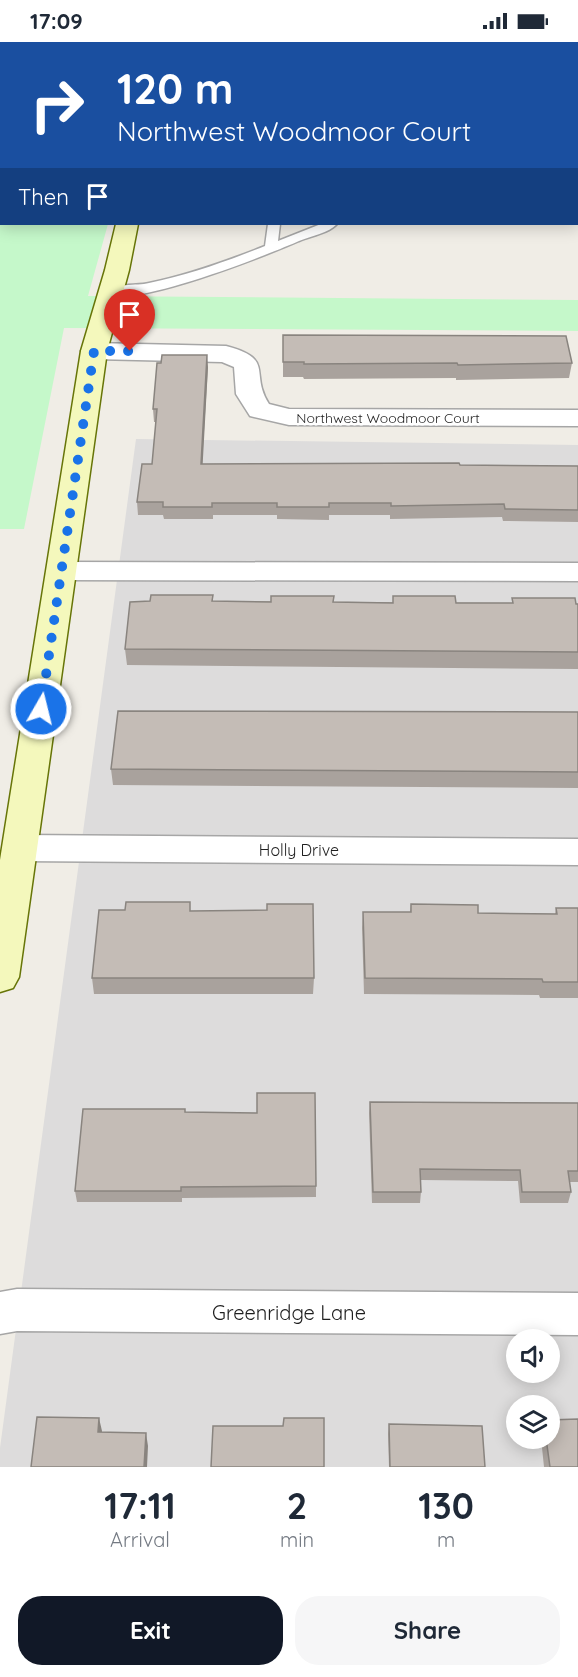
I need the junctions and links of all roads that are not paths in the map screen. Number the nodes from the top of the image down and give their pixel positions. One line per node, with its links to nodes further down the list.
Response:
1 (128, 225): 5 (street)
2 (274, 225): 4 (lane)
3 (328, 225): 4 (lane)
4 (271, 247): 5 (lane)
5 (111, 292): 6 (street)
6 (94, 351): 7 (street, Northwest Woodmoor Court); 8 (street)
7 (578, 418)
8 (62, 571): 9 (street); 10 (street)
9 (578, 573)
10 (20, 848): 11 (street, Holly Drive); 12 (street)
11 (578, 852)
12 (0, 976)
13 (0, 1313): 14 (street, Greenridge Lane)
14 (578, 1314)

